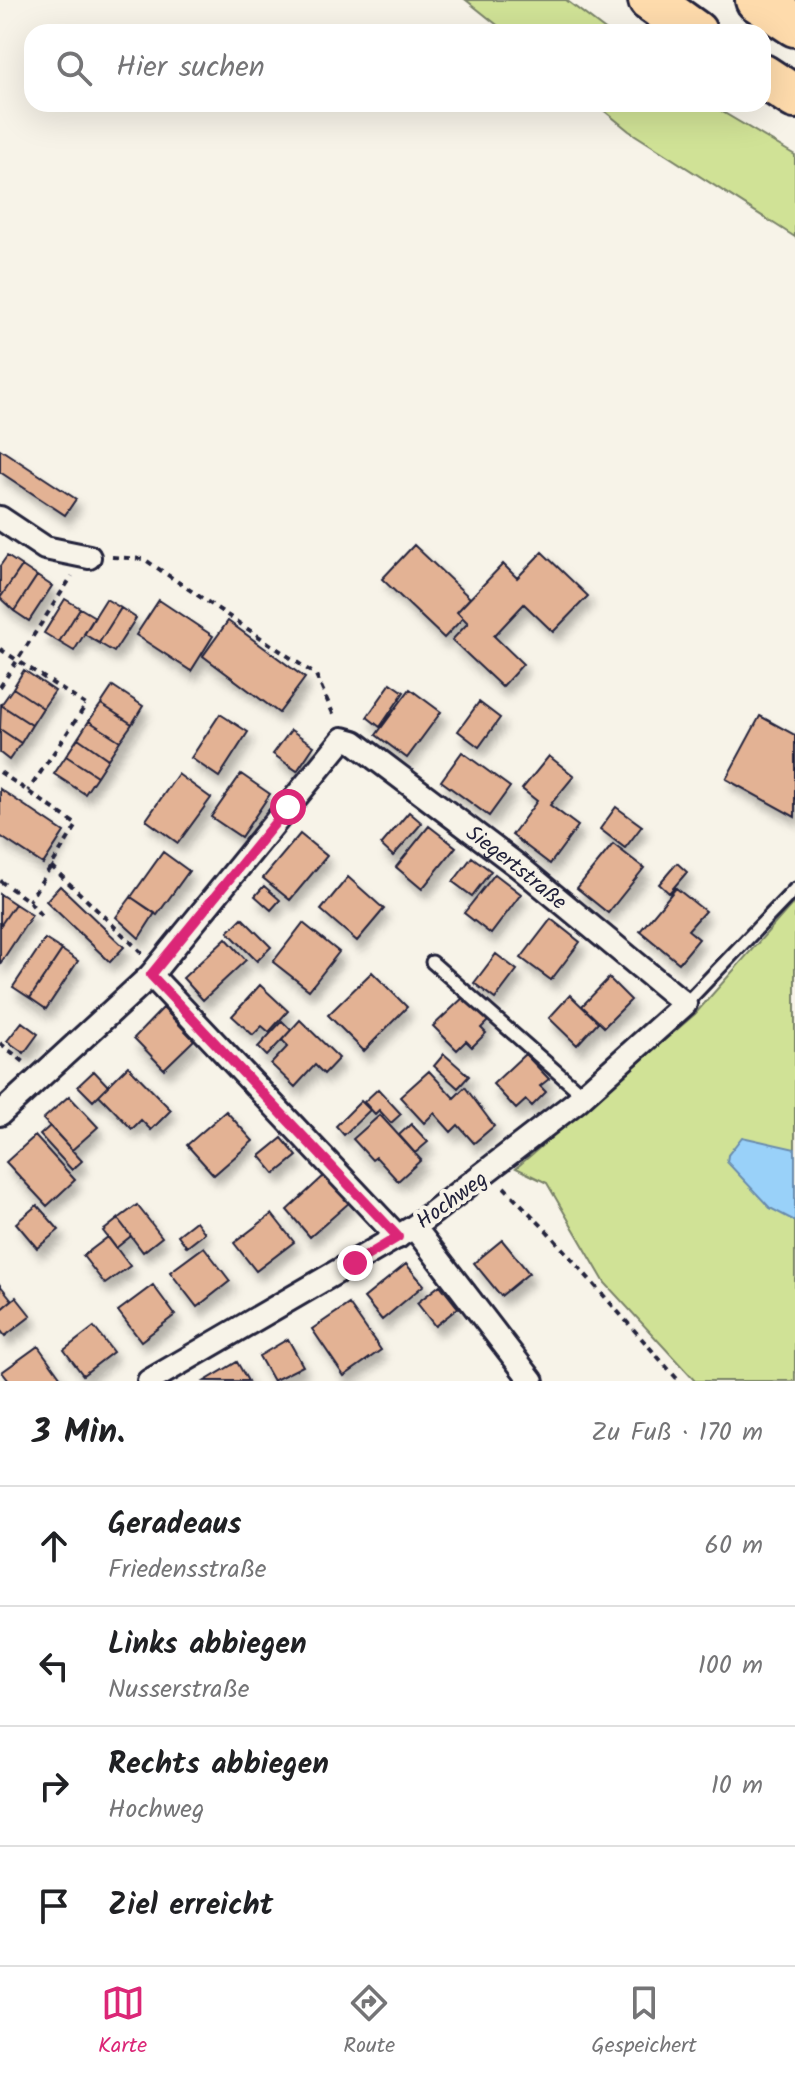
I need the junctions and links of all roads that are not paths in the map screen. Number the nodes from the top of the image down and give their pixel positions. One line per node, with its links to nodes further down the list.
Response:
1 (650, 0): 3 (highway)
2 (757, 0): 4 (highway)
3 (684, 24)
4 (795, 25)
5 (771, 81): 6 (highway)
6 (795, 97)
7 (0, 518): 8 (street)
8 (89, 557)
9 (795, 889): 12 (lane)
10 (432, 962): 13 (lane)
11 (154, 971): 12 (street, Siegertstraße); 14 (street); 15 (street)
12 (685, 1004): 13 (street, Hochweg)
13 (583, 1095): 15 (street, Hochweg)
14 (0, 1114)
15 (406, 1232): 16 (street, Hochweg); 17 (street)
16 (149, 1381)
17 (532, 1381)

